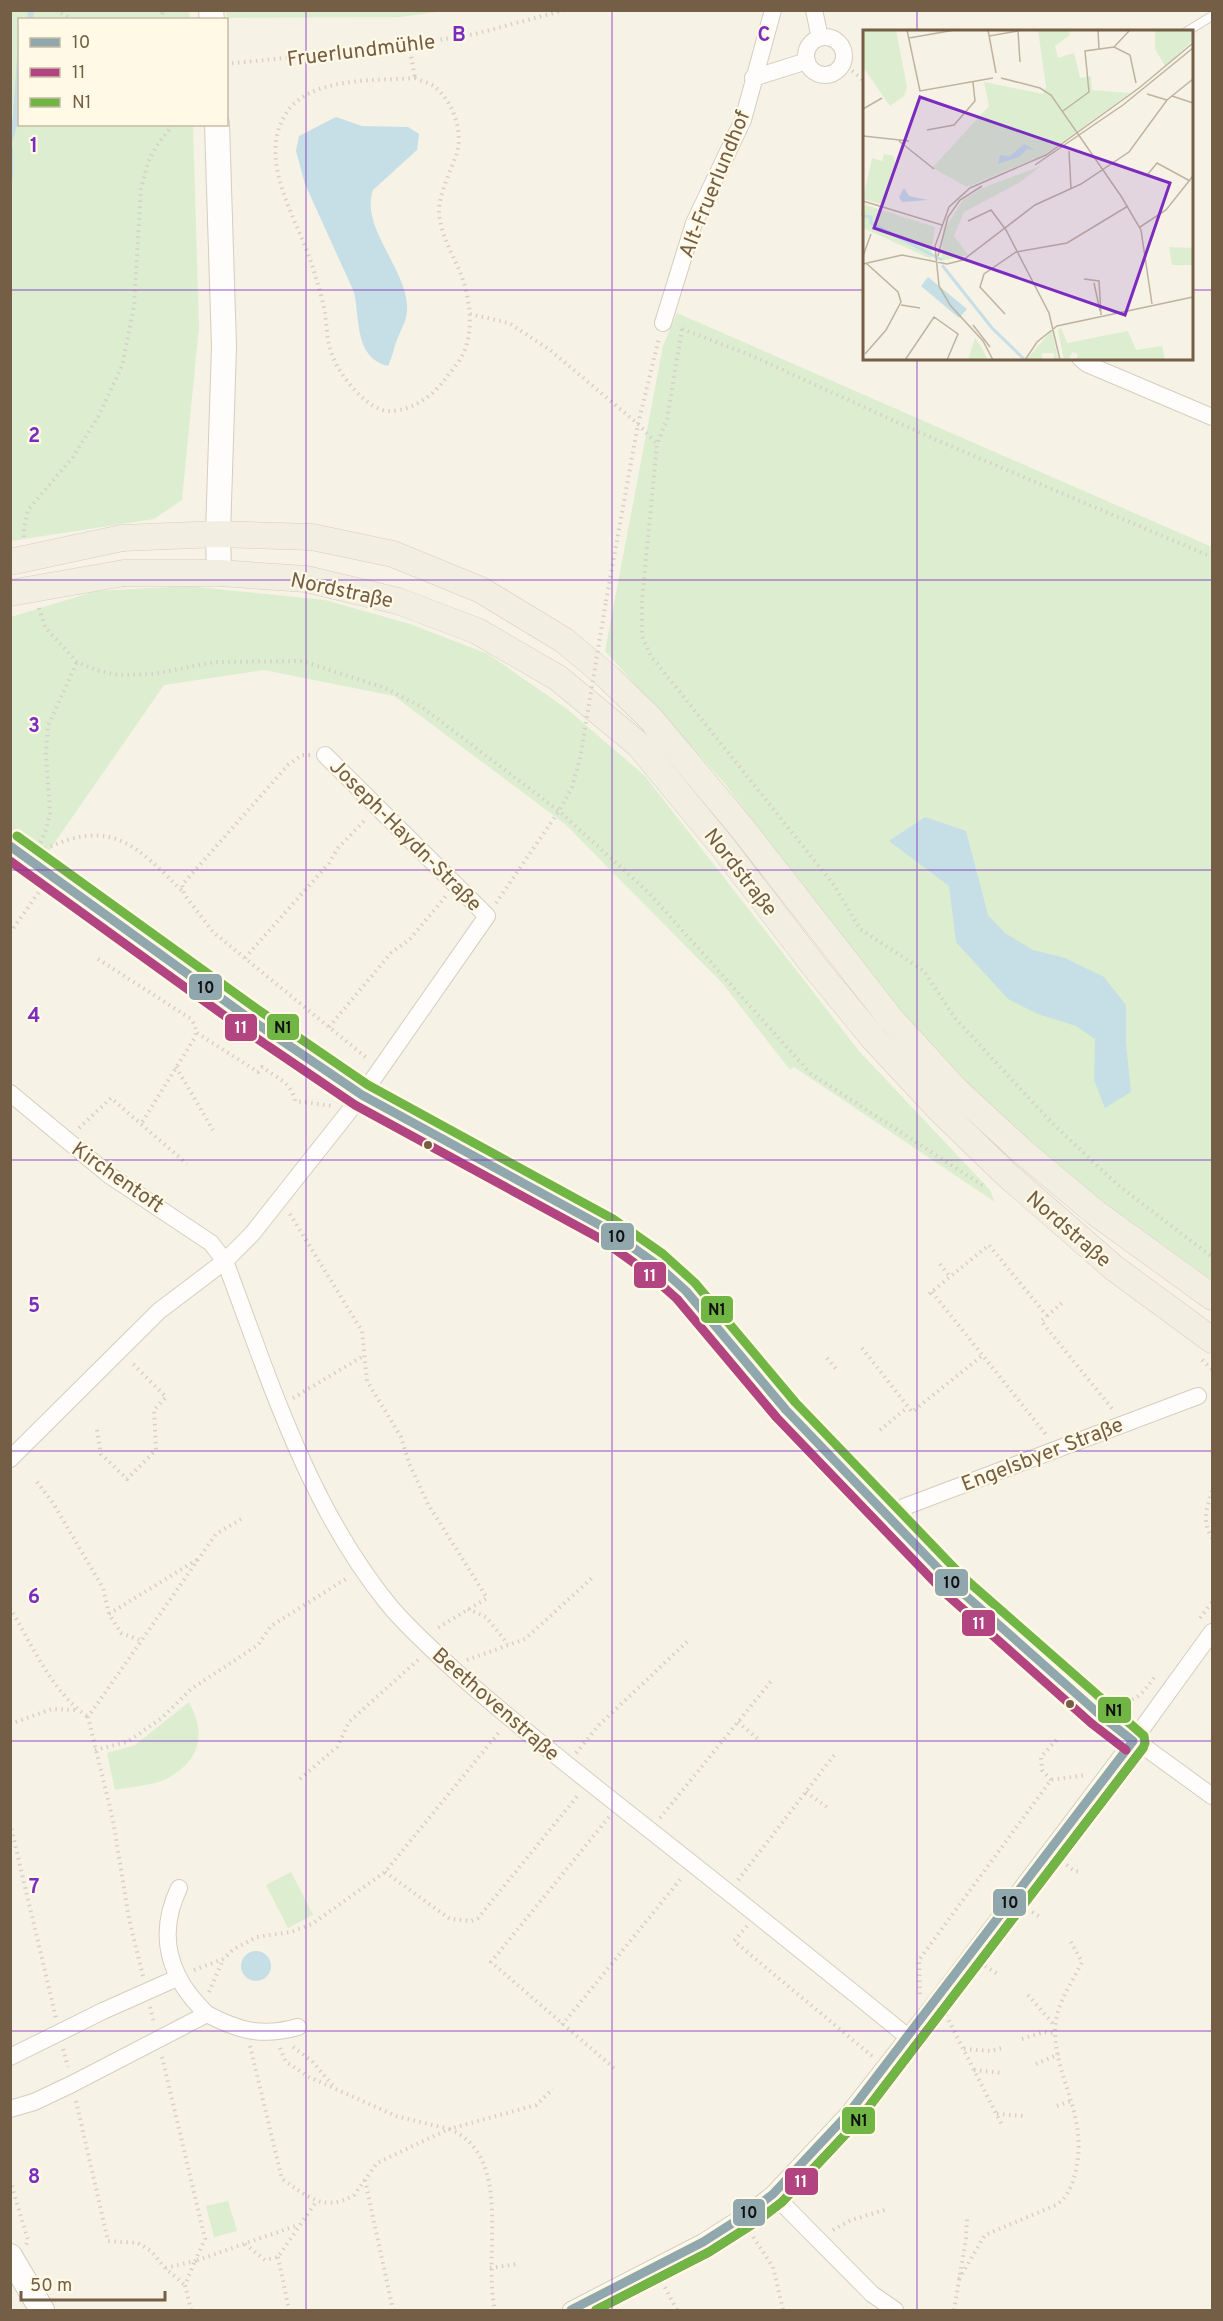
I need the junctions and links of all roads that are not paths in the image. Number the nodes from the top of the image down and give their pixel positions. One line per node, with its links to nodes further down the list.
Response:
1 (773, 10): 7 (street, Alt-Fruerlundhof)
2 (814, 10): 5 (street)
3 (1212, 16): 4 (lane)
4 (1189, 30)
5 (820, 38): 6 (street); 6 (street)
6 (807, 61): 7 (street)
7 (753, 78): 9 (street, Alt-Fruerlundhof)
8 (217, 126): 12 (main road)
9 (663, 324)
10 (1082, 360): 11 (street)
11 (1212, 417)
12 (218, 534): 13 (main road, Nordstraße, bridge); 14 (main road); 21 (main road, Nordstraße)
13 (10, 562)
14 (219, 573): 15 (main road, Nordstraße, bridge); 22 (main road, Nordstraße)
15 (10, 593)
16 (325, 755): 19 (street, Joseph-Haydn-Straße)
17 (10, 846): 19 (street)
18 (10, 1093): 20 (street, Kirchentoft)
19 (362, 1095): 20 (street); 25 (street)
20 (225, 1261): 24 (street); 33 (street, Beethovenstraße)
21 (1212, 1297)
22 (1212, 1340)
23 (1198, 1396): 25 (street, Engelsbyer Straße)
24 (10, 1459)
25 (888, 1519): 27 (street)
26 (1212, 1632): 27 (street)
27 (1133, 1741): 28 (street); 33 (street)
28 (1212, 1796)
29 (179, 1888): 30 (street)
30 (178, 1979): 31 (street); 34 (street)
31 (204, 2011): 32 (street); 35 (street)
32 (298, 2027)
33 (908, 2037): 36 (street)
34 (10, 2057)
35 (10, 2109)
36 (773, 2194): 39 (street); 40 (street)
37 (14, 2263): 38 (main road)
38 (42, 2310)
39 (571, 2310)
40 (895, 2310)

